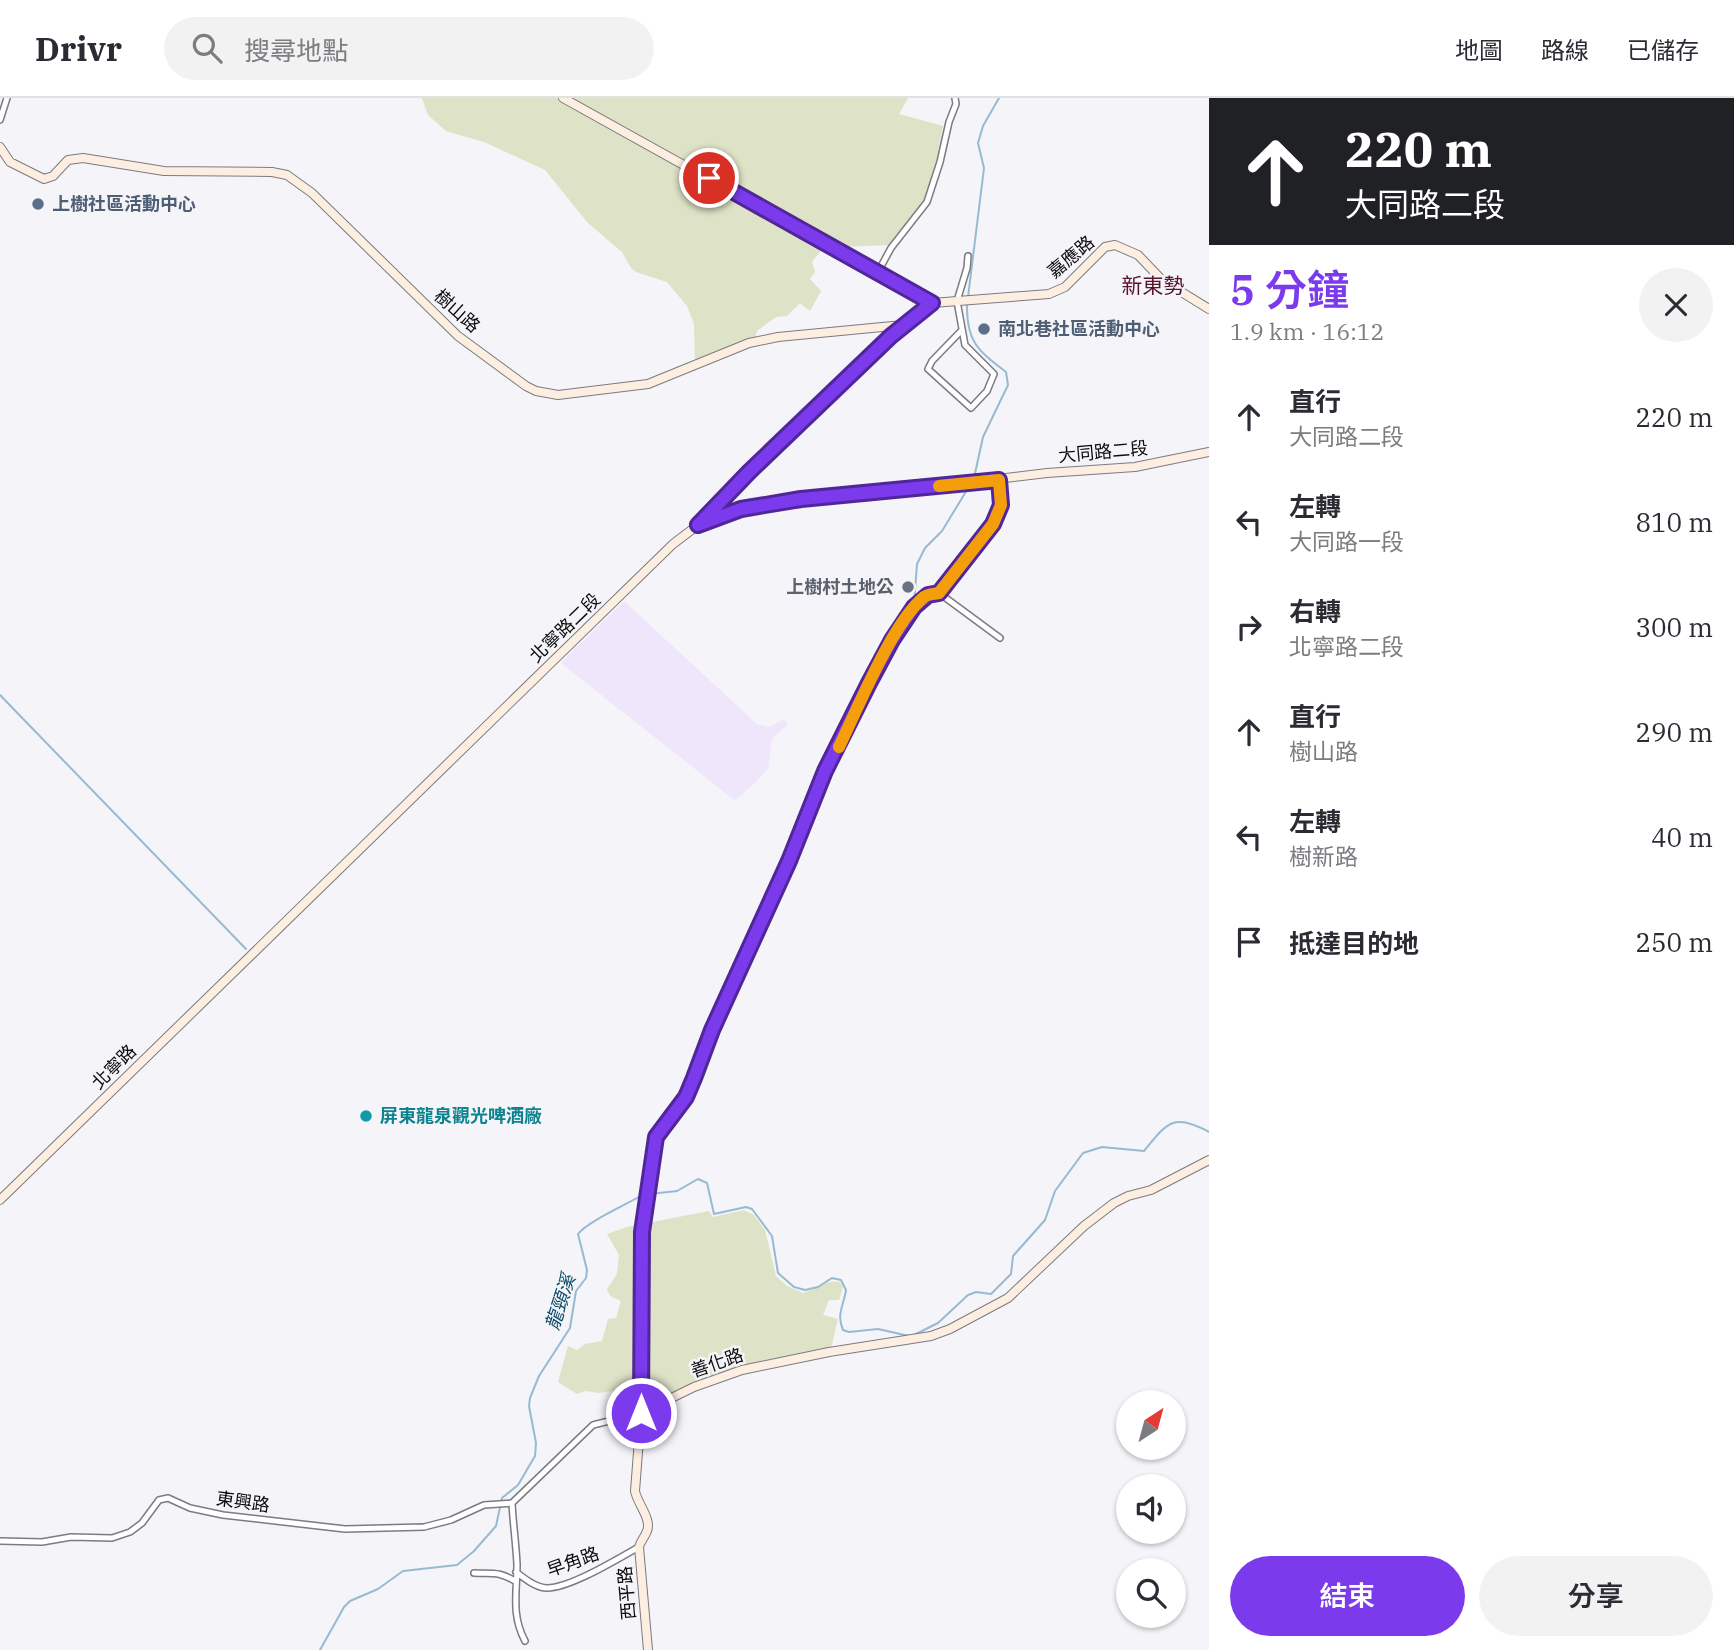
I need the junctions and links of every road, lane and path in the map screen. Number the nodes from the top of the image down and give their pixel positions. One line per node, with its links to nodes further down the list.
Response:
1 (7, 98): 5 (street)
2 (562, 98): 8 (street)
3 (961, 98): 4 (street)
4 (956, 101): 8 (street)
5 (0, 120)
6 (0, 147): 12 (street, 樹山路)
7 (968, 256): 9 (street)
8 (878, 272): 10 (street)
9 (964, 300): 10 (street, 嘉應路); 11 (street, 嘉應路); 13 (street)
10 (932, 303): 12 (street)
11 (1209, 309)
12 (903, 325): 16 (street, 北寧路二段)
13 (962, 330): 13 (street)
14 (1209, 452): 15 (street, 大同路二段)
15 (999, 480): 16 (street, 大同路二段); 17 (street)
16 (698, 525): 19 (street, 北寧路二段)
17 (939, 593): 18 (street); 22 (street)
18 (1000, 638)
19 (250, 955): 21 (street, 北寧路)
20 (1209, 1160): 22 (street, 善化路)
21 (0, 1200)
22 (641, 1413): 23 (street, 善化路); 25 (street, 西平路)
23 (512, 1503): 24 (street, 東興路); 26 (street)
24 (0, 1541)
25 (639, 1547): 26 (street, 早角路); 30 (street, 西平路)
26 (516, 1572): 28 (street)
27 (474, 1573): 28 (street)
28 (515, 1581): 29 (street)
29 (525, 1641)
30 (648, 1650)

